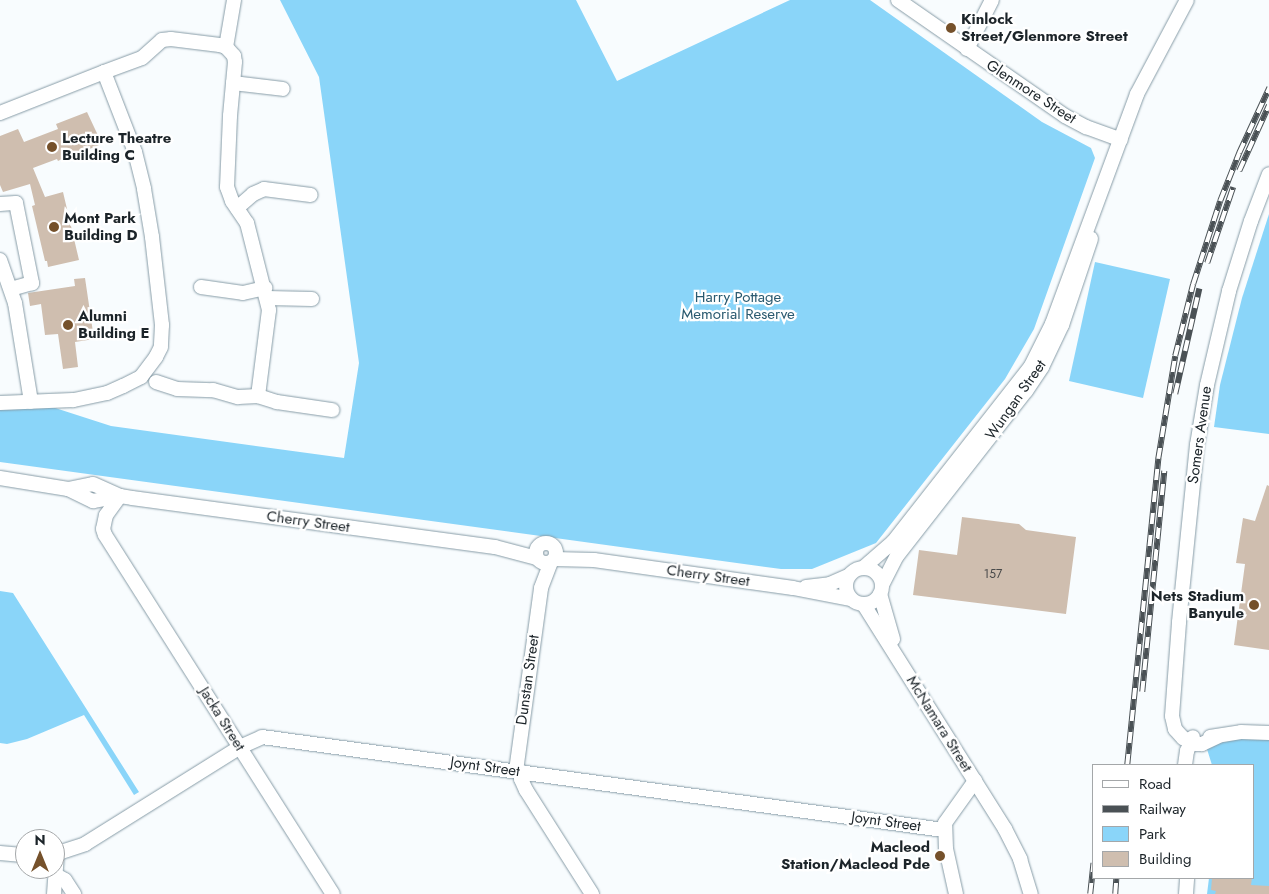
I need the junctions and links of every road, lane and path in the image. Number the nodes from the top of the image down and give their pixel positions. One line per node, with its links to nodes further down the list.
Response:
1 (234, 0): 5 (street)
2 (898, 0): 6 (street, Glenmore Street)
3 (992, 0): 6 (street)
4 (1186, 0): 11 (street, Wungan Street)
5 (226, 47): 7 (street); 8 (street)
6 (967, 49): 11 (street, Glenmore Street)
7 (104, 72): 10 (street); 24 (street)
8 (233, 83): 9 (street); 16 (street)
9 (284, 89)
10 (0, 113)
11 (1120, 140): 13 (street, Wungan Street)
12 (1269, 174): 38 (street, Somers Avenue)
13 (1102, 190): 30 (street, Wungan Street); 33 (street, Wungan Street)
14 (311, 195): 16 (street)
15 (0, 204): 19 (street)
16 (236, 208): 20 (street)
17 (0, 260): 19 (street)
18 (202, 287): 20 (street)
19 (11, 290): 24 (street)
20 (266, 293): 21 (street); 23 (street)
21 (312, 299)
22 (156, 382): 23 (street)
23 (258, 396): 26 (street)
24 (31, 402): 25 (street)
25 (0, 403)
26 (332, 410)
27 (0, 478): 28 (street, Cherry Street)
28 (126, 497): 29 (street, Cherry Street); 39 (street, Jacka Street)
29 (546, 555): 32 (street, Cherry Street); 42 (street, Dunstan Street)
30 (863, 568): 31 (street); 33 (street)
31 (848, 576): 32 (street, Cherry Street); 34 (street)
32 (793, 588): 34 (street, Cherry Street)
33 (881, 590): 35 (street); 36 (street, McNamara Street)
34 (850, 599): 35 (street)
35 (864, 605): 36 (street, McNamara Street)
36 (903, 668): 43 (street, McNamara Street)
37 (1269, 733): 38 (street)
38 (1193, 741): 40 (street); 41 (street)
39 (240, 746): 42 (street, Joynt Street); 45 (street, Joynt Street); 53 (street, Jacka Street)
40 (1185, 764)
41 (1193, 764)
42 (519, 772): 44 (street, Joynt Street); 54 (street, Dunstan Street)
43 (975, 781): 44 (street, McNamara Street); 56 (street, McNamara Street)
44 (944, 830): 55 (street)
45 (65, 851)
46 (0, 853): 47 (street)
47 (15, 854)
48 (56, 879): 51 (street)
49 (63, 879): 52 (street)
50 (1188, 879): 57 (street)
51 (54, 894)
52 (74, 894)
53 (333, 894)
54 (592, 894)
55 (956, 894)
56 (1031, 894)
57 (1186, 894)

